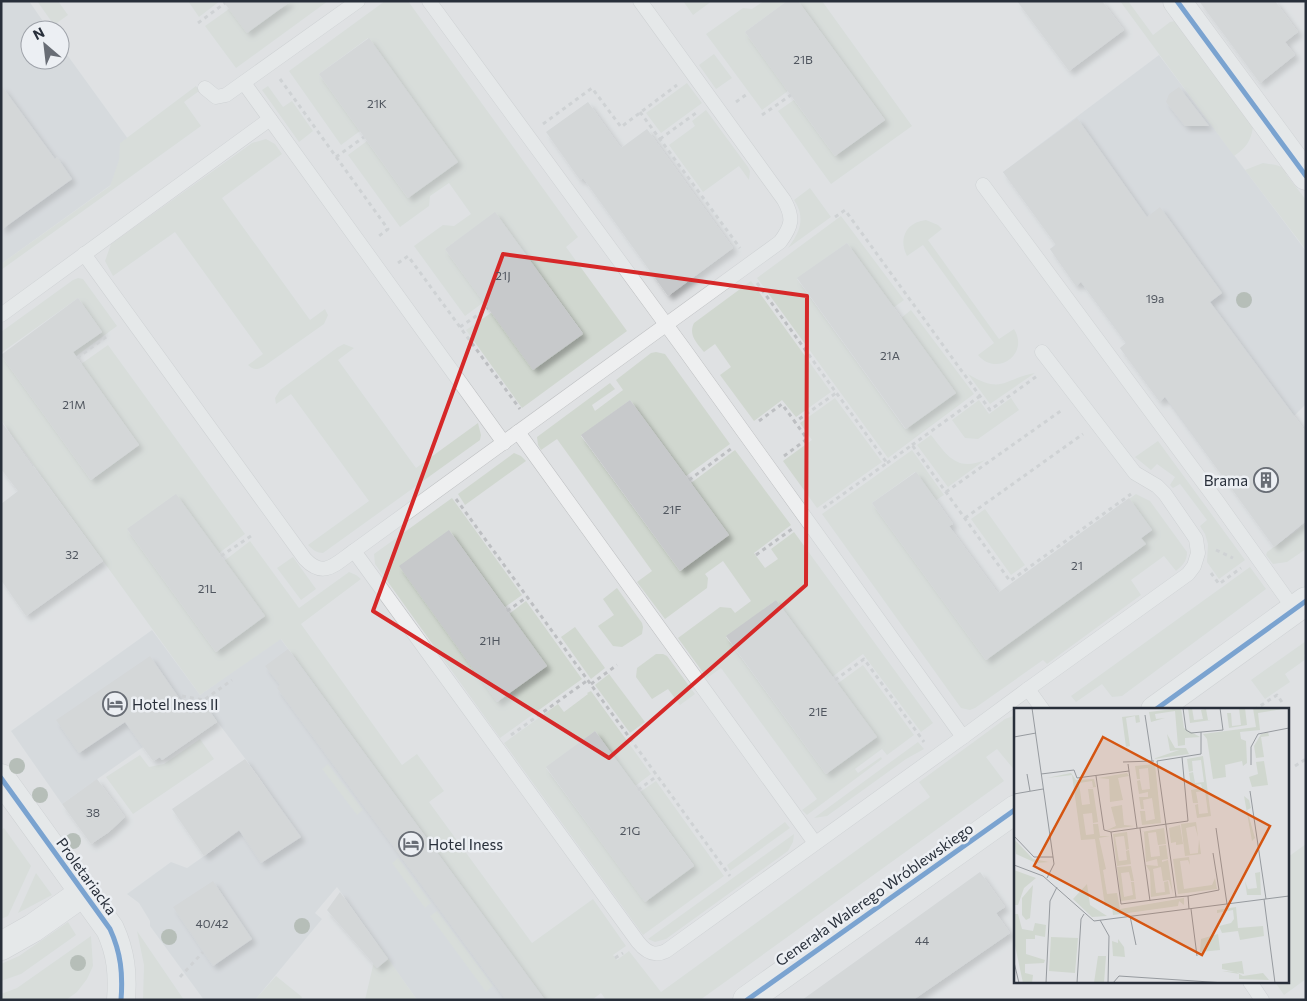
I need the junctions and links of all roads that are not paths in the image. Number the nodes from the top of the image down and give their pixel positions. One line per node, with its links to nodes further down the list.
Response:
1 (358, 1): 5 (lane)
2 (429, 1): 12 (lane)
3 (640, 1): 12 (lane)
4 (1177, 1): 8 (street)
5 (244, 83): 6 (lane); 7 (lane)
6 (205, 88)
7 (270, 119): 10 (lane); 15 (lane)
8 (1306, 176)
9 (983, 185): 17 (lane)
10 (84, 254): 11 (lane); 16 (lane)
11 (1, 315)
12 (666, 325): 14 (lane); 21 (lane)
13 (1042, 352): 18 (lane)
14 (518, 432): 15 (lane); 24 (lane)
15 (504, 442): 16 (lane)
16 (354, 551): 24 (lane)
17 (1300, 605): 20 (street)
18 (1028, 689): 19 (lane); 21 (lane)
19 (1042, 708)
20 (1158, 708)
21 (963, 736): 24 (lane)
22 (1, 778): 25 (street, Proletariacka)
23 (1014, 810): 29 (street, Generała Walerego Wróblewskiego)
24 (816, 843)
25 (84, 892): 26 (street); 28 (street, Proletariacka)
26 (1, 946)
27 (1251, 984): 30 (lane)
28 (121, 1000)
29 (747, 1000)
30 (1262, 1000)

